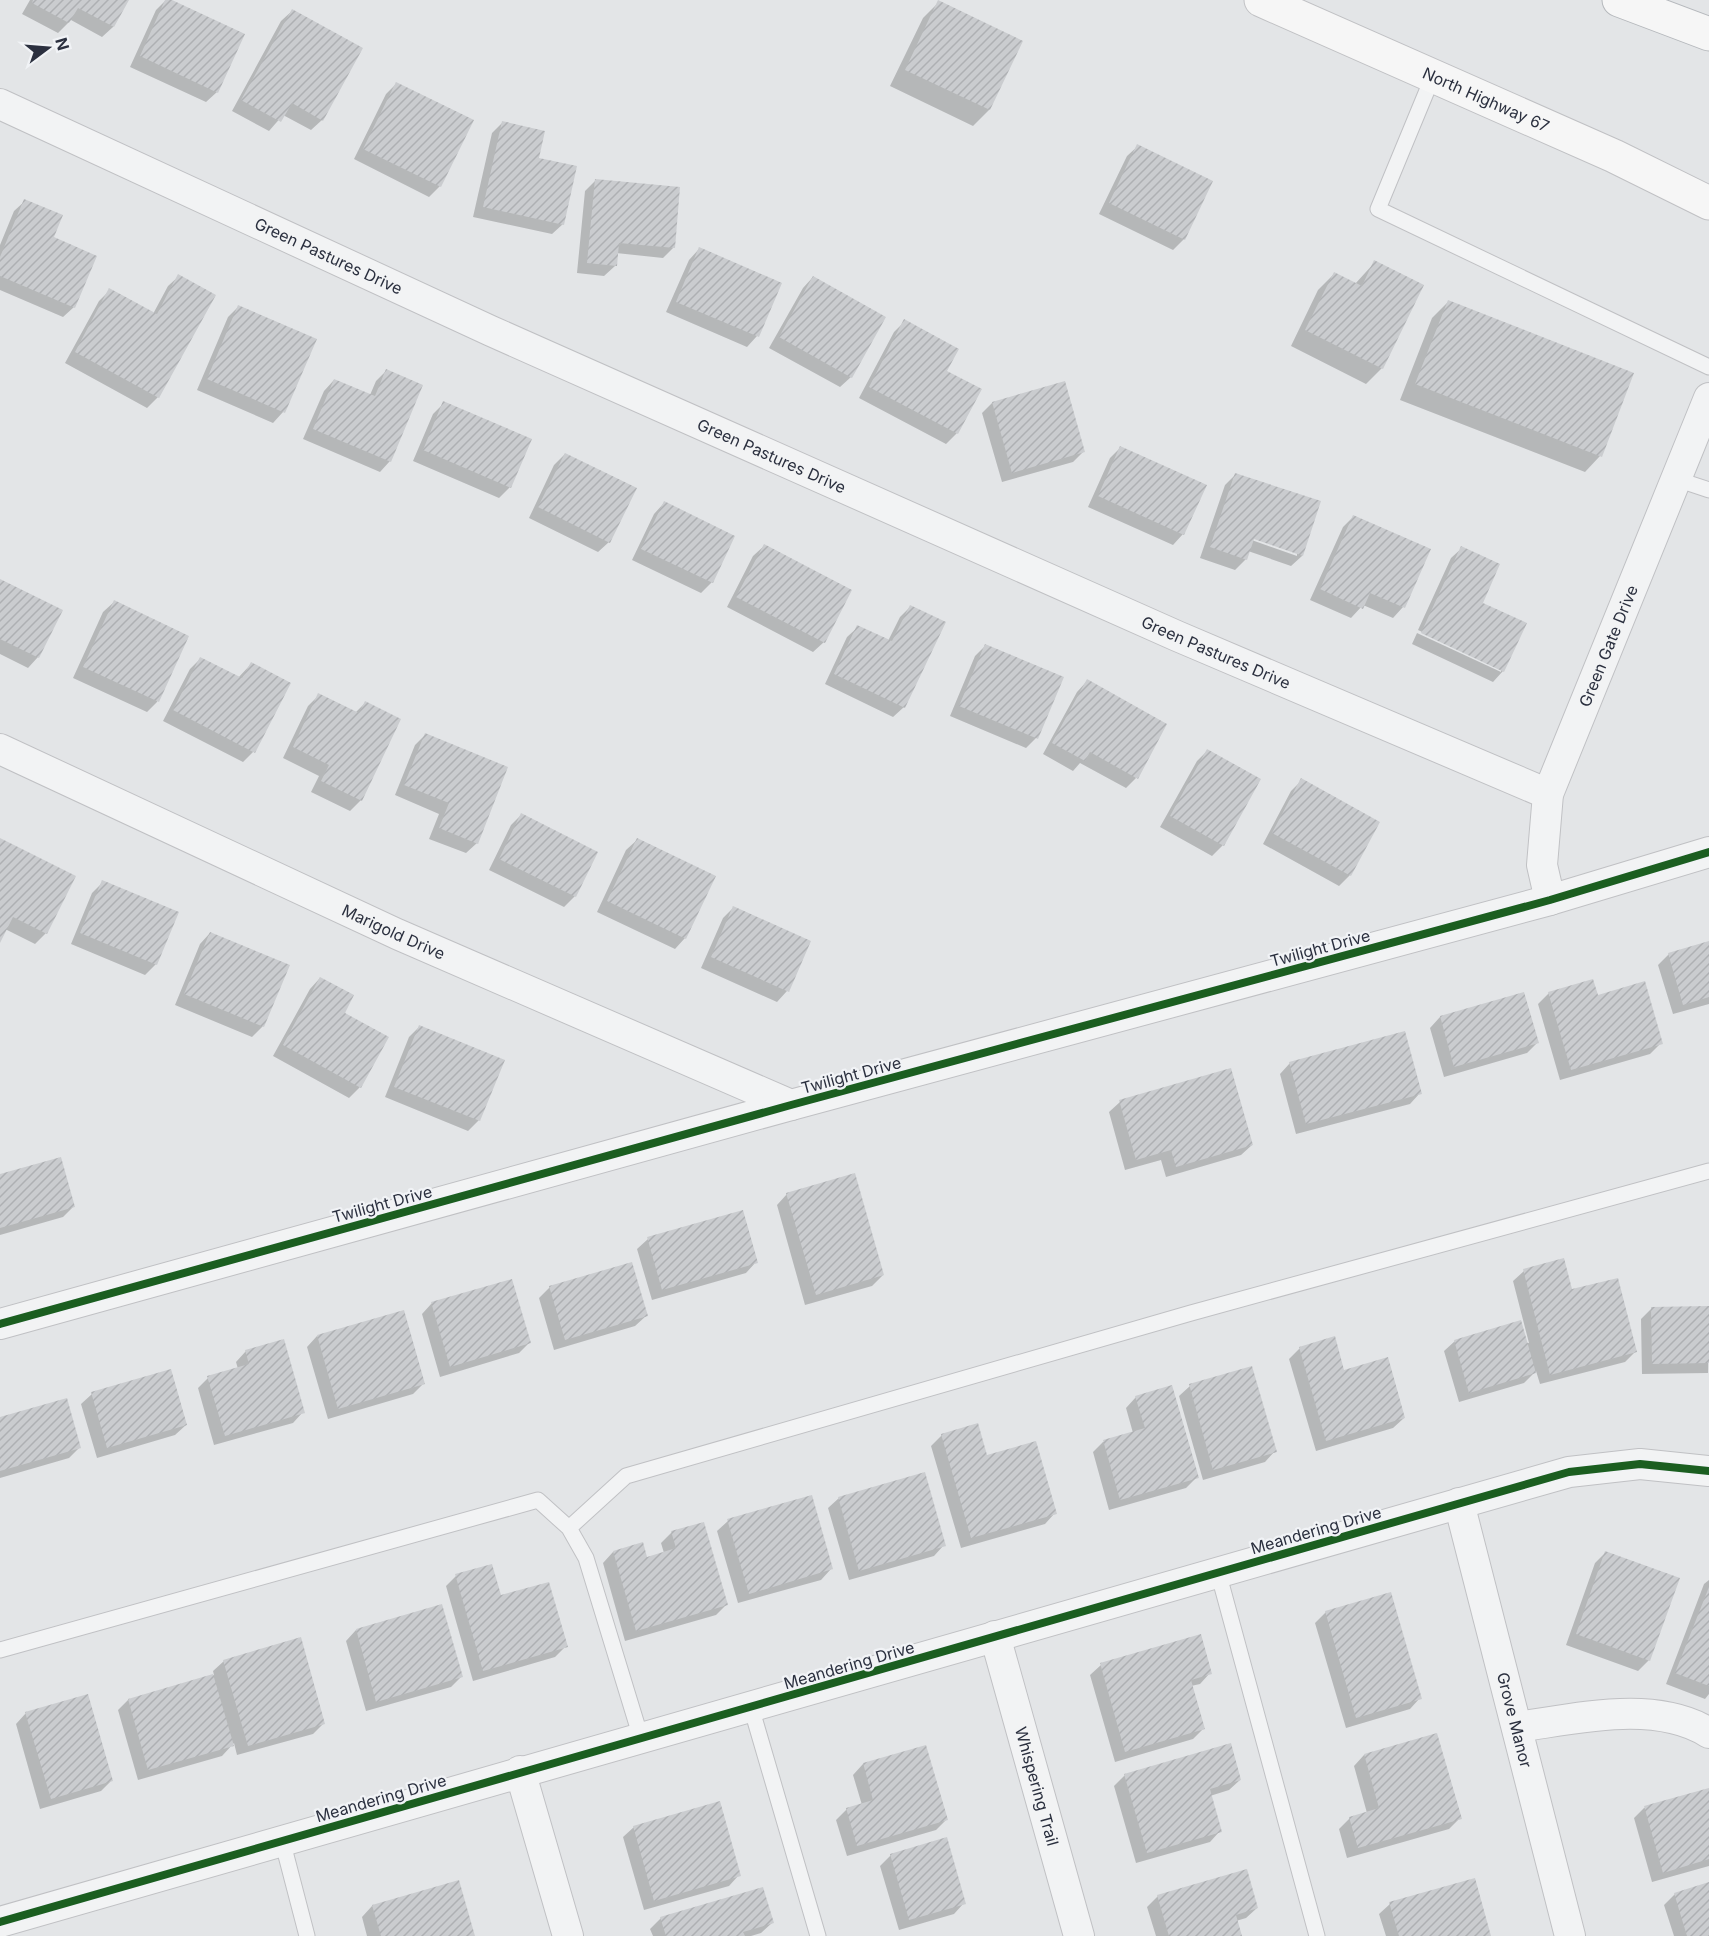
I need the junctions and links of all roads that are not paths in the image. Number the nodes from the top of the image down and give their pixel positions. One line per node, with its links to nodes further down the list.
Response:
1 (1261, 0): 4 (main road, North Highway 67)
2 (1619, 0): 3 (main road)
3 (1709, 33)
4 (1432, 76): 6 (main road, North Highway 67); 7 (lane)
5 (0, 104): 12 (street, Green Pastures Drive)
6 (1709, 203)
7 (1709, 368)
8 (1709, 398): 9 (street, Green Gate Drive)
9 (1676, 479): 10 (lane); 12 (street, Green Gate Drive)
10 (1709, 490)
11 (0, 749): 15 (street, Marigold Drive)
12 (1548, 794): 14 (street, Green Gate Drive)
13 (1709, 852): 14 (street, Twilight Drive)
14 (1550, 900): 15 (street, Twilight Drive)
15 (791, 1105): 17 (street, Twilight Drive)
16 (1709, 1171): 20 (lane)
17 (0, 1324)
18 (1709, 1471): 19 (street, Meandering Drive)
19 (1460, 1503): 21 (street, Meandering Drive); 25 (street, Grove Manor)
20 (569, 1528): 23 (lane); 27 (lane)
21 (1218, 1572): 22 (street, Meandering Drive); 36 (lane)
22 (995, 1636): 24 (street, Meandering Drive); 35 (street, Whispering Trail)
23 (0, 1650)
24 (751, 1707): 27 (street, Meandering Drive); 34 (lane)
25 (1517, 1727): 26 (street); 37 (street, Grove Manor)
26 (1709, 1733)
27 (641, 1738): 28 (street, Meandering Drive)
28 (520, 1771): 29 (street, Meandering Drive); 33 (street)
29 (282, 1840): 31 (street, Meandering Drive); 32 (lane)
30 (0, 1922): 31 (street, Meandering Drive)
31 (43, 1923)
32 (308, 1936)
33 (568, 1936)
34 (818, 1936)
35 (1079, 1936)
36 (1317, 1936)
37 (1570, 1936)

